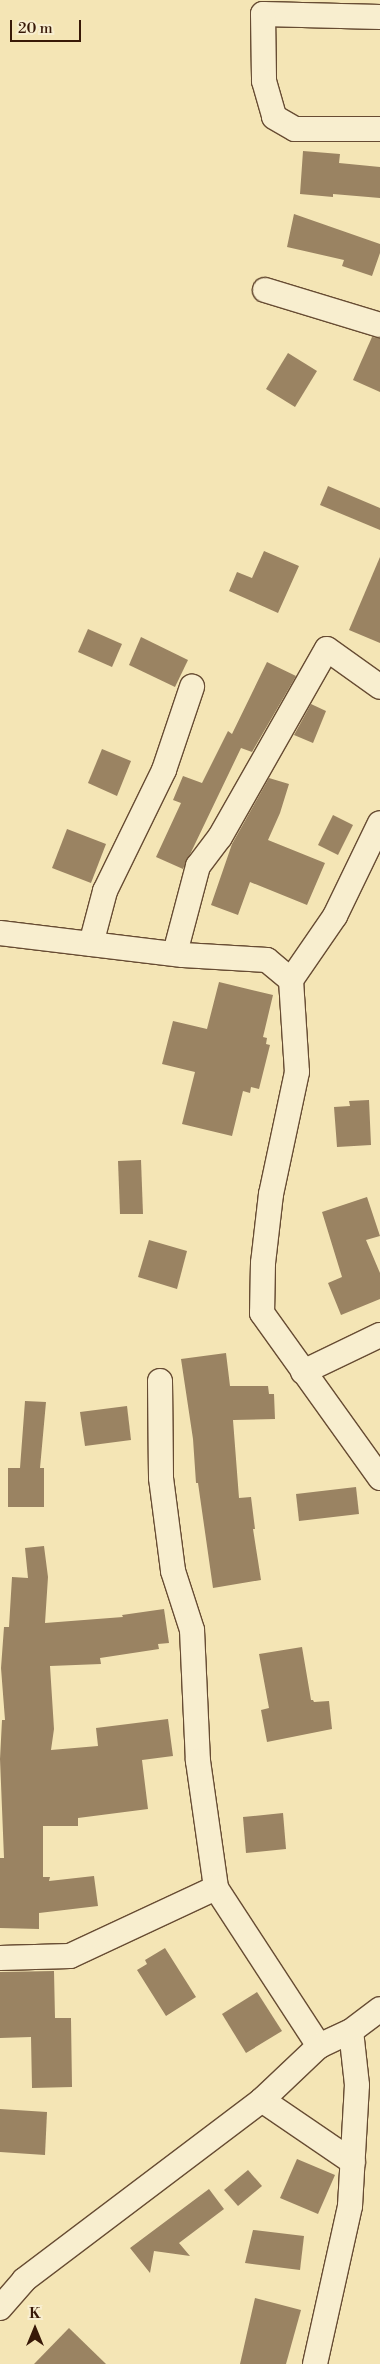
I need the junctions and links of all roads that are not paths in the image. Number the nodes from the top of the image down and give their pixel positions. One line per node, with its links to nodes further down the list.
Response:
1 (262, 7): 2 (street); 3 (street)
2 (380, 17)
3 (380, 129)
4 (265, 290): 5 (street)
5 (380, 325)
6 (192, 687): 10 (street)
7 (380, 687): 11 (street)
8 (380, 823): 12 (street)
9 (0, 933): 10 (street)
10 (92, 944): 11 (street)
11 (175, 953): 12 (street)
12 (291, 980): 14 (street)
13 (380, 1334): 14 (street)
14 (303, 1372): 16 (street)
15 (160, 1381): 17 (street)
16 (380, 1478)
17 (216, 1888): 18 (street); 21 (street)
18 (0, 1958)
19 (380, 2009): 20 (street)
20 (351, 2031): 21 (street); 23 (street)
21 (319, 2046): 22 (street)
22 (262, 2100): 23 (street); 24 (street)
23 (352, 2162): 25 (street)
24 (0, 2308)
25 (315, 2364)

